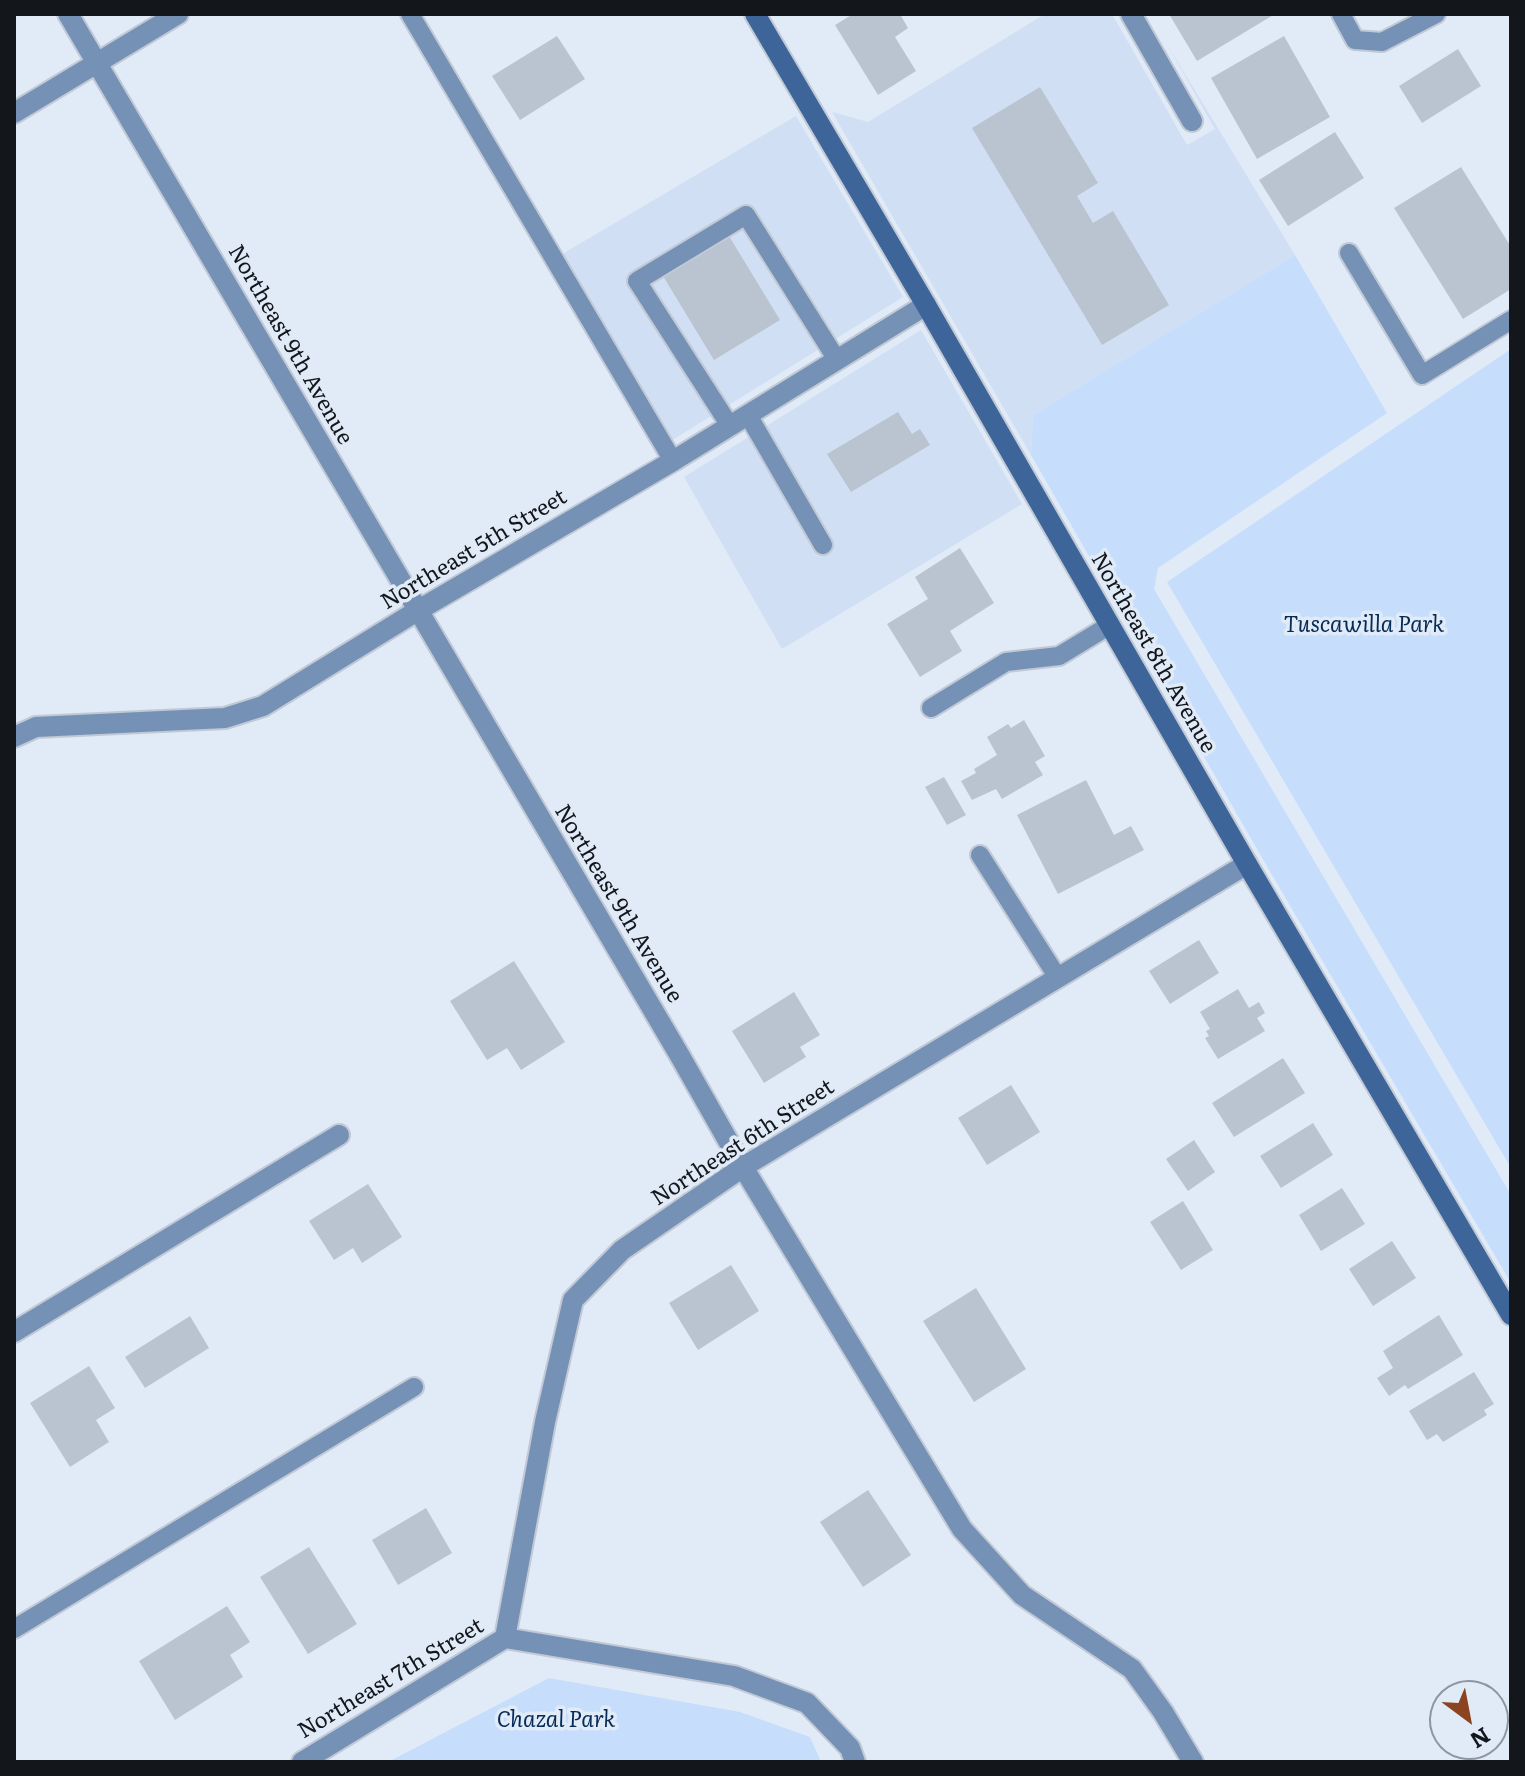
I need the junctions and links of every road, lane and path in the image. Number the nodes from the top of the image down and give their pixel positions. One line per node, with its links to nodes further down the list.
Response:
1 (68, 14): 8 (street, Northeast 9th Avenue)
2 (178, 14): 8 (street)
3 (410, 14): 16 (lane)
4 (755, 14): 12 (main road, Northeast 8th Avenue)
5 (1131, 14): 10 (street)
6 (1341, 14): 7 (lane)
7 (1436, 14)
8 (98, 63): 9 (street); 18 (street, Northeast 9th Avenue)
9 (14, 113)
10 (1192, 121)
11 (1349, 253): 13 (lane)
12 (926, 305): 14 (street, Northeast 5th Street); 19 (main road, Northeast 8th Avenue)
13 (1511, 320)
14 (837, 360): 15 (street, Northeast 5th Street); 15 (lane)
15 (739, 420): 16 (street, Northeast 5th Street); 17 (lane)
16 (673, 461): 18 (street, Northeast 5th Street)
17 (823, 545)
18 (417, 611): 21 (street, Northeast 5th Street); 26 (street, Northeast 9th Avenue)
19 (1110, 625): 20 (lane); 23 (main road, Northeast 8th Avenue)
20 (931, 708)
21 (14, 737)
22 (980, 855): 24 (lane)
23 (1247, 864): 24 (street, Northeast 6th Street); 27 (main road, Northeast 8th Avenue)
24 (1058, 978): 26 (street, Northeast 6th Street)
25 (339, 1135): 28 (street)
26 (743, 1167): 31 (street, Northeast 6th Street); 34 (street, Northeast 9th Avenue)
27 (1511, 1315)
28 (14, 1332)
29 (414, 1387): 30 (lane)
30 (14, 1629)
31 (505, 1638): 32 (street, Northeast 7th Street); 33 (street)
32 (302, 1762)
33 (855, 1762)
34 (1193, 1762)

